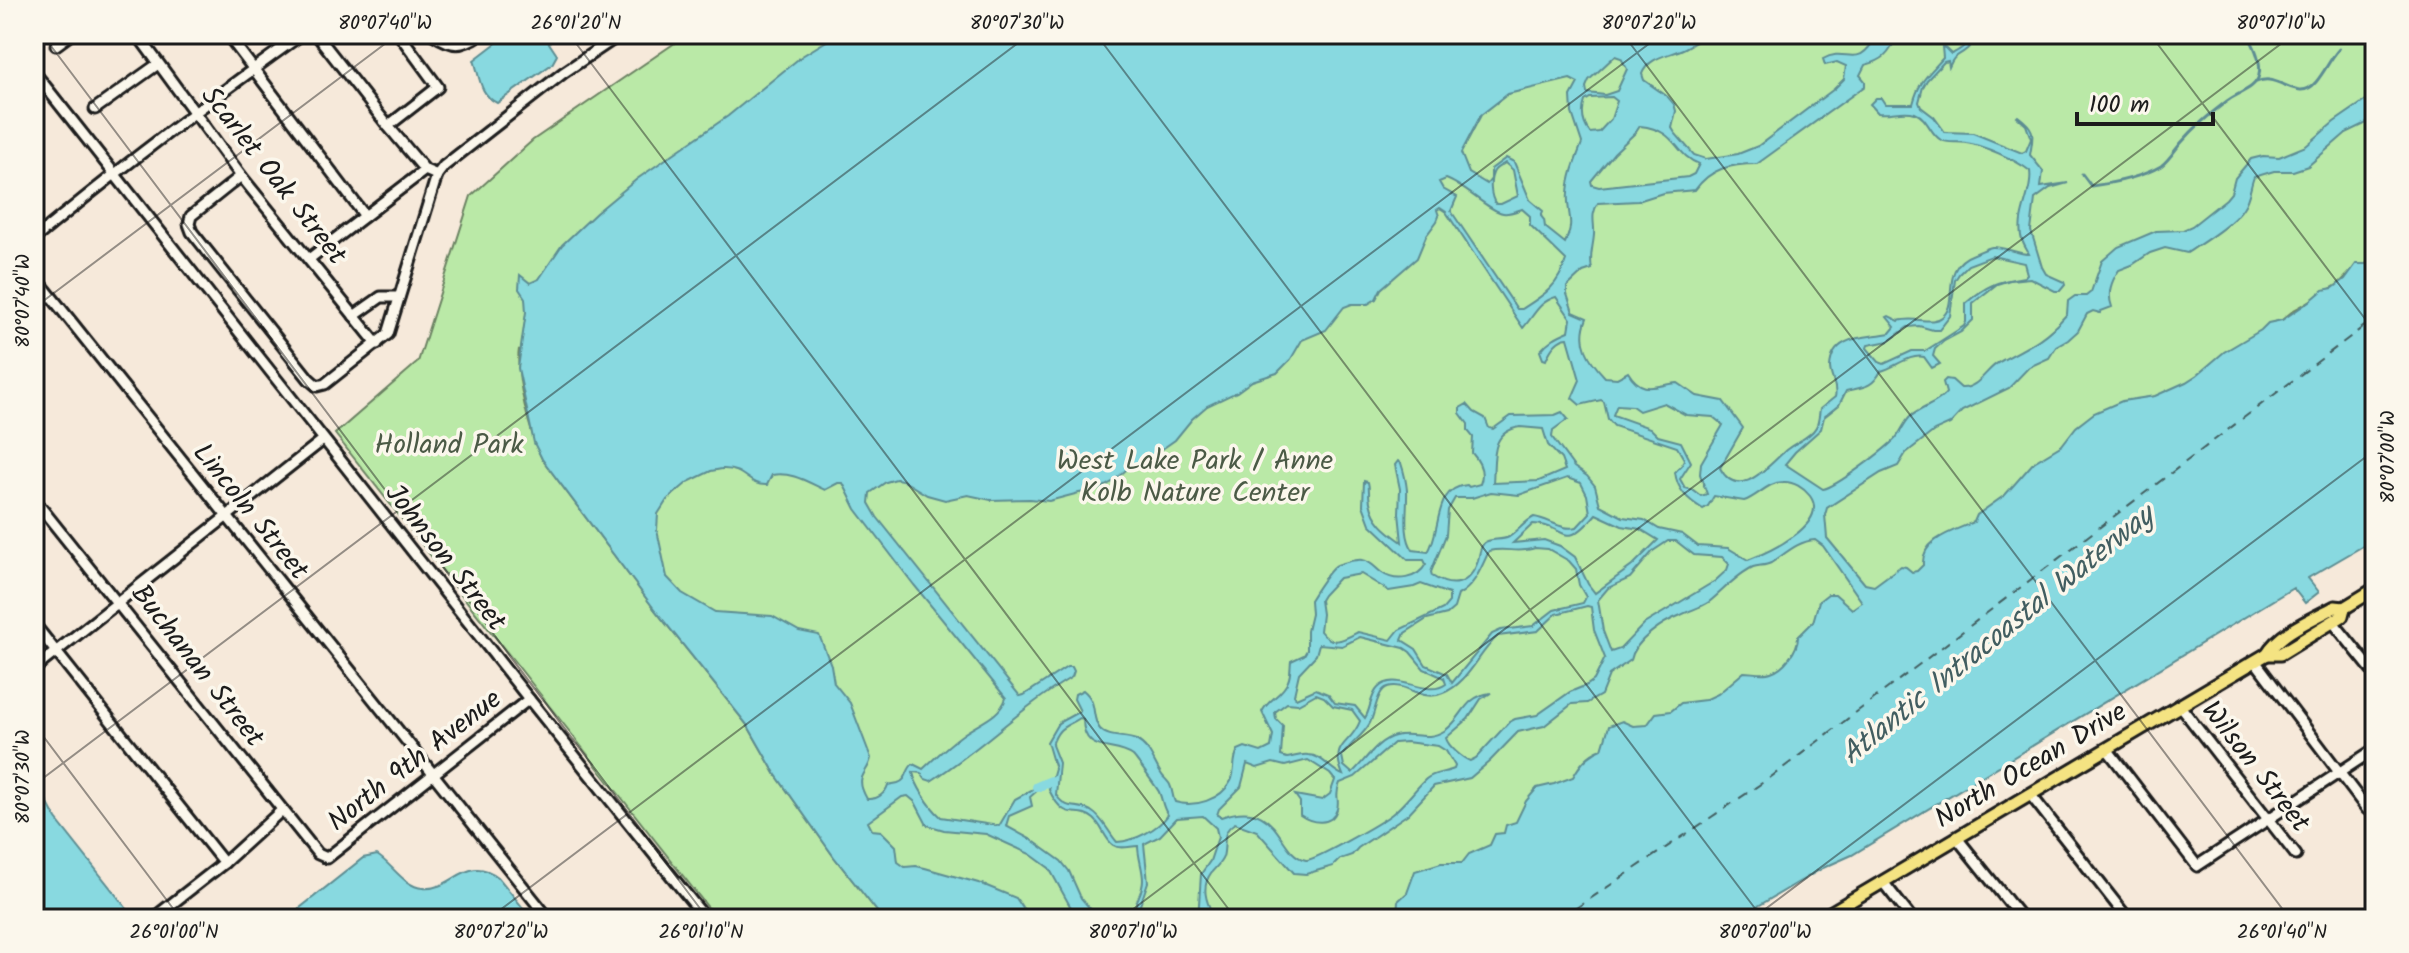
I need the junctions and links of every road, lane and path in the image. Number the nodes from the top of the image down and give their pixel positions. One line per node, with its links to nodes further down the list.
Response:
1 (40, 34): 11 (street)
2 (71, 34): 12 (street)
3 (137, 34): 13 (street, Scarlet Oak Street)
4 (227, 34): 14 (street)
5 (302, 34): 14 (street)
6 (316, 34): 18 (street)
7 (399, 34): 18 (street)
8 (433, 34): 9 (street)
9 (481, 34)
10 (621, 34): 21 (street)
11 (34, 39)
12 (56, 45)
13 (158, 64): 16 (street); 17 (street, Scarlet Oak Street)
14 (252, 69): 17 (street); 23 (street)
15 (34, 72): 20 (street, Johnson Street)
16 (95, 109)
17 (193, 112): 20 (street); 22 (street, Scarlet Oak Street)
18 (388, 126): 19 (street)
19 (425, 170): 21 (street); 23 (street)
20 (113, 173): 24 (street); 30 (street, Johnson Street)
21 (437, 175): 27 (street)
22 (241, 176): 25 (street, Scarlet Oak Street); 29 (street)
23 (365, 216): 25 (street)
24 (34, 239)
25 (309, 259): 28 (street, Scarlet Oak Street)
26 (34, 275): 32 (street, Lincoln Street)
27 (399, 297): 28 (street); 29 (street)
28 (354, 316): 29 (street, Scarlet Oak Street)
29 (377, 344)
30 (323, 440): 32 (street); 43 (street, Johnson Street)
31 (34, 499): 34 (street, Buchanan Street)
32 (226, 517): 34 (street); 48 (street, Lincoln Street)
33 (2375, 589): 35 (main road, North Ocean Drive)
34 (117, 602): 38 (street); 51 (street, Buchanan Street)
35 (2344, 608): 36 (main road, North Ocean Drive); 39 (main road, North Ocean Drive)
36 (2333, 622): 39 (main road, North Ocean Drive); 42 (street)
37 (34, 624): 38 (street)
38 (56, 651): 41 (street); 56 (street)
39 (2267, 654): 40 (main road, North Ocean Drive)
40 (2255, 661): 44 (main road, North Ocean Drive); 47 (street)
41 (34, 669)
42 (2375, 674)
43 (529, 699): 48 (street, North 9th Avenue); 61 (street, Johnson Street)
44 (2180, 706): 45 (main road, North Ocean Drive); 52 (street, Wilson Street)
45 (2107, 749): 49 (main road, North Ocean Drive); 52 (street)
46 (2375, 749): 47 (street)
47 (2338, 772): 50 (street); 52 (street)
48 (434, 774): 55 (street, North 9th Avenue); 60 (street, Lincoln Street)
49 (2030, 794): 53 (main road, North Ocean Drive); 59 (street)
50 (2367, 809)
51 (282, 810): 55 (street, Buchanan Street); 56 (street, North 9th Avenue)
52 (2269, 818): 54 (street, Wilson Street)
53 (1957, 838): 57 (main road, North Ocean Drive); 64 (street)
54 (2296, 855)
55 (327, 858)
56 (224, 863): 58 (street, North 9th Avenue)
57 (1883, 882): 62 (main road, North Ocean Drive); 63 (street)
58 (160, 913)
59 (2125, 915): 65 (street)
60 (549, 919)
61 (706, 919)
62 (1820, 919)
63 (1912, 919)
64 (2022, 919)
65 (2111, 919)

